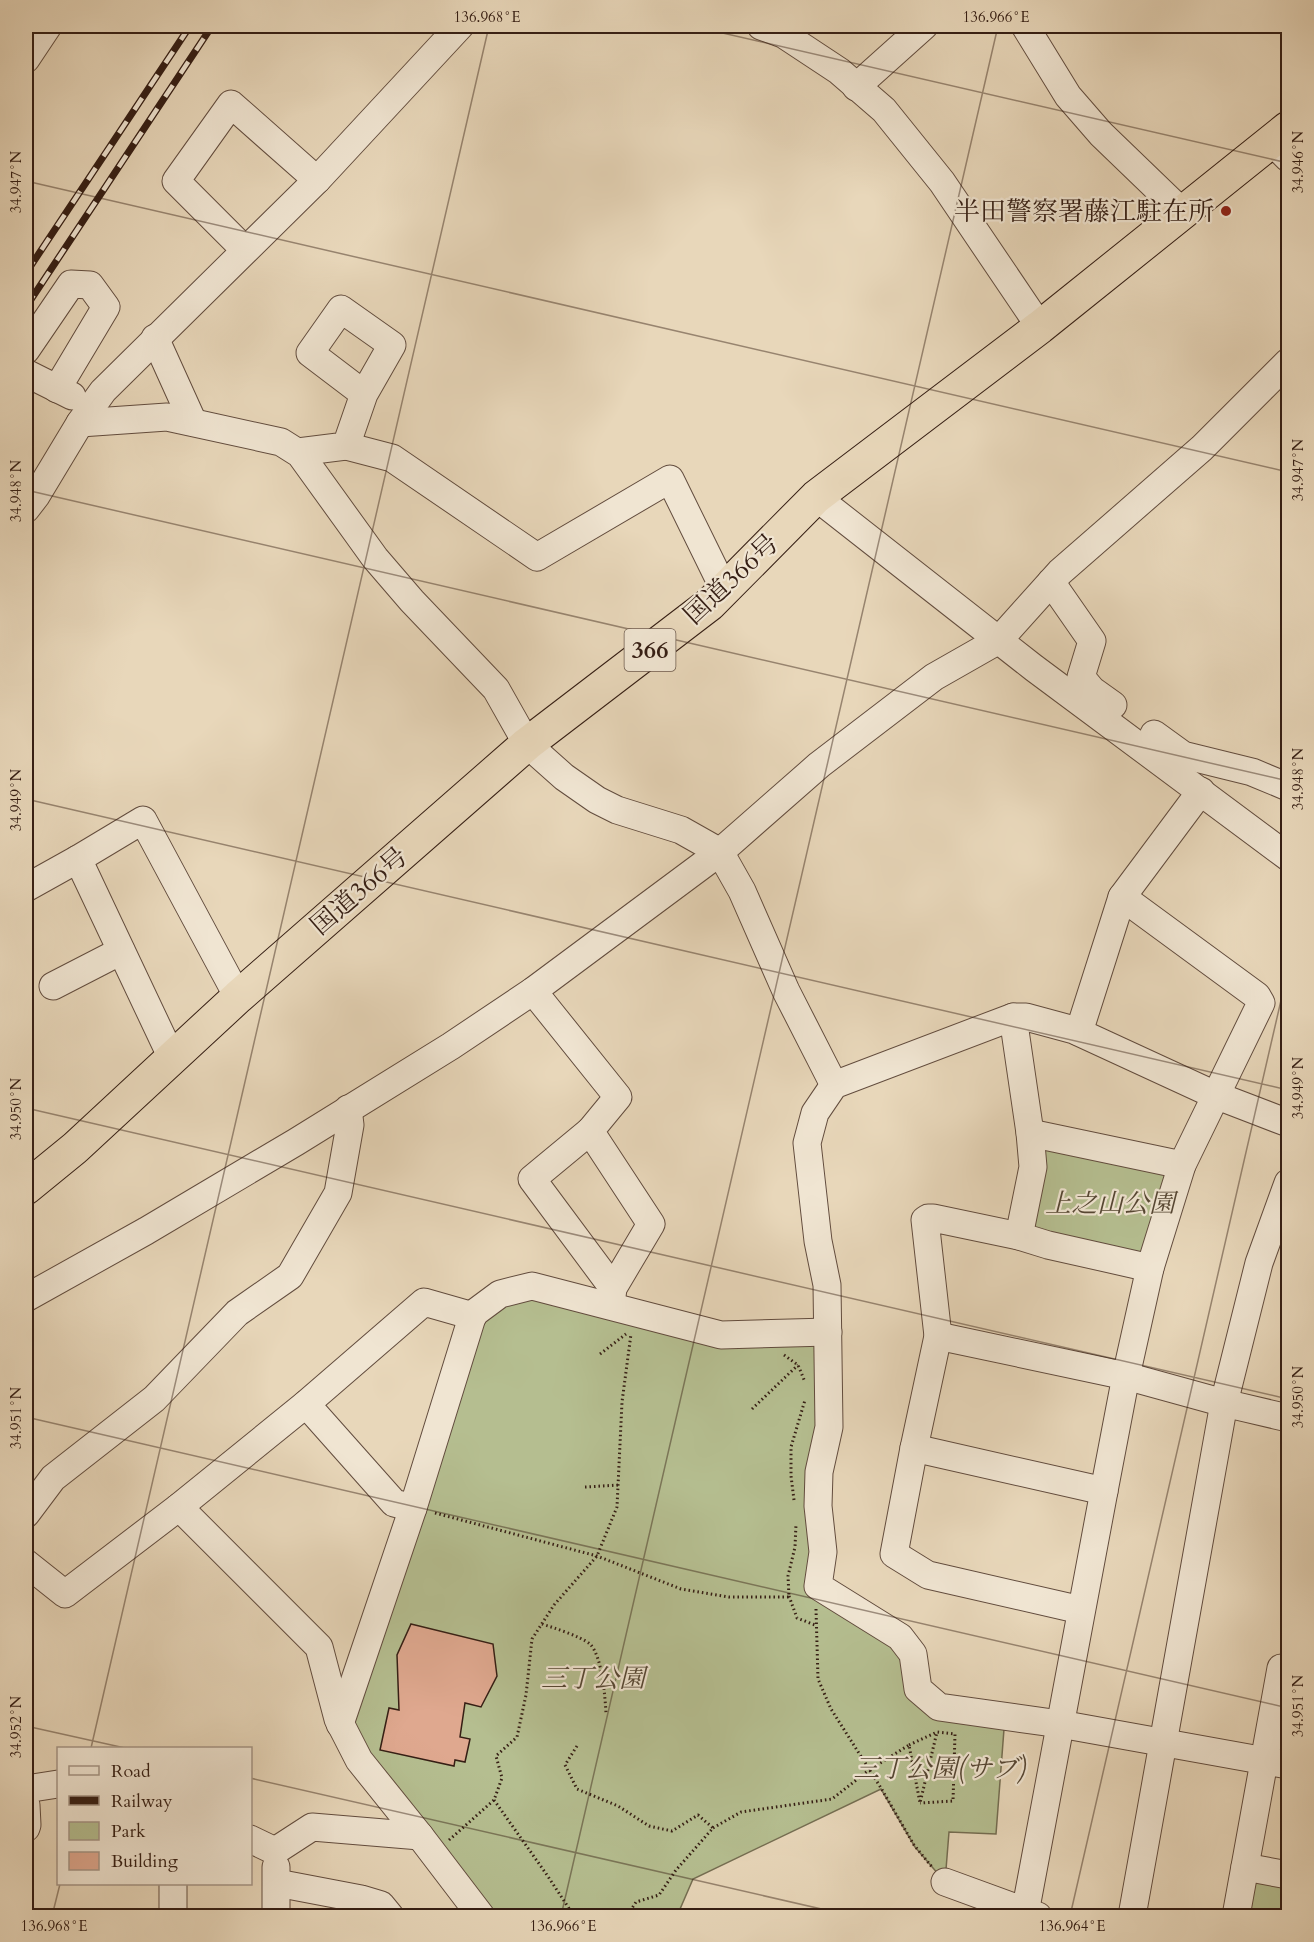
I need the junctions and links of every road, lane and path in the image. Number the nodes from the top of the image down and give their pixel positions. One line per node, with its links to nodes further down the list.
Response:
1 (48, 26): 6 (street)
2 (460, 26): 9 (street)
3 (761, 26): 7 (street)
4 (924, 26): 7 (street)
5 (1025, 26): 10 (street)
6 (26, 59)
7 (856, 87): 12 (street)
8 (1283, 143): 10 (highway, 国道366号 / 366)
9 (317, 180): 11 (street); 11 (street)
10 (1184, 214): 12 (highway, 国道366号 / 366)
11 (245, 250): 13 (street)
12 (1040, 327): 23 (highway, 国道366号 / 366)
13 (155, 338): 19 (street); 20 (street)
14 (26, 350): 17 (street)
15 (1288, 362): 25 (street)
16 (26, 373): 17 (street)
17 (57, 389): 19 (street)
18 (364, 394): 21 (street)
19 (86, 415): 20 (street); 24 (street)
20 (194, 422): 22 (street)
21 (346, 446): 22 (street); 26 (street)
22 (297, 452): 28 (street)
23 (816, 497): 26 (highway, 国道366号 / 366); 27 (street)
24 (26, 509)
25 (1051, 582): 27 (street); 29 (street)
26 (724, 589): 28 (highway, 国道366号 / 366)
27 (999, 640): 30 (street); 31 (street)
28 (527, 744): 31 (street); 39 (highway, 国道366号 / 366)
29 (1288, 787)
30 (1201, 791): 32 (street); 35 (street)
31 (720, 852): 38 (street); 43 (street)
32 (1288, 857)
33 (78, 859): 34 (street); 36 (street); 39 (street)
34 (26, 888)
35 (1122, 897): 41 (street); 44 (street)
36 (122, 951): 37 (street); 42 (street)
37 (53, 986)
38 (533, 991): 45 (street); 47 (street)
39 (238, 997): 42 (highway, 国道366号 / 366)
40 (1013, 1017): 41 (street); 43 (street); 48 (street)
41 (1079, 1032): 44 (street)
42 (172, 1058): 51 (highway, 国道366号 / 366)
43 (834, 1085): 57 (street)
44 (1215, 1095): 46 (street); 49 (street)
45 (348, 1109): 55 (street); 76 (street)
46 (1288, 1123)
47 (590, 1131): 54 (street); 54 (street)
48 (1030, 1132): 49 (street); 52 (street)
49 (1182, 1165): 53 (street)
50 (1288, 1184): 65 (street)
51 (26, 1188)
52 (1020, 1236): 53 (street); 58 (street)
53 (1150, 1268): 62 (street)
54 (612, 1297): 56 (street); 57 (street)
55 (26, 1298)
56 (473, 1316): 66 (street); 75 (street)
57 (828, 1332): 80 (street)
58 (938, 1336): 62 (street); 69 (street)
59 (778, 1352): 61 (path)
60 (600, 1354): 70 (path)
61 (798, 1365): 63 (path); 67 (path)
62 (1126, 1376): 65 (street); 72 (street)
63 (805, 1389)
64 (806, 1399): 74 (path)
65 (1224, 1403): 68 (street); 90 (street)
66 (306, 1404): 73 (street); 75 (street)
67 (752, 1409)
68 (1288, 1418)
69 (914, 1448): 72 (street); 82 (street)
70 (620, 1485): 71 (path); 78 (path)
71 (585, 1487)
72 (1104, 1491): 82 (street)
73 (179, 1507): 79 (street); 87 (street)
74 (795, 1507)
75 (413, 1508): 78 (path); 87 (street)
76 (26, 1514)
77 (796, 1518): 81 (path)
78 (597, 1556): 81 (path); 83 (path)
79 (26, 1563)
80 (818, 1586): 84 (path); 88 (street)
81 (789, 1596): 84 (path)
82 (1081, 1610): 88 (street)
83 (542, 1624): 86 (path); 97 (path)
84 (815, 1624): 94 (path)
85 (1288, 1670): 93 (street)
86 (606, 1713)
87 (340, 1724): 103 (street)
88 (1060, 1724): 90 (street); 111 (street)
89 (937, 1732): 91 (path); 98 (path); 98 (path)
90 (1163, 1741): 93 (street); 118 (street)
91 (909, 1744): 94 (path); 98 (path)
92 (577, 1746): 101 (path)
93 (1276, 1762): 105 (street)
94 (869, 1770): 101 (path); 107 (path)
95 (57, 1784): 96 (street)
96 (26, 1789)
97 (495, 1800): 103 (path); 116 (path)
98 (920, 1803)
99 (26, 1805): 100 (street)
100 (26, 1828)
101 (713, 1828): 117 (path)
102 (252, 1840): 104 (street)
103 (427, 1845): 104 (street); 115 (street)
104 (275, 1851): 108 (street)
105 (1245, 1868): 106 (street); 119 (street)
106 (1288, 1875)
107 (945, 1882): 111 (street)
108 (277, 1883): 110 (street); 113 (street)
109 (173, 1885): 112 (street)
110 (360, 1908): 114 (street)
111 (1032, 1915)
112 (173, 1917)
113 (276, 1917)
114 (390, 1917)
115 (481, 1917)
116 (574, 1917)
117 (627, 1917)
118 (1132, 1917)
119 (1236, 1917)

